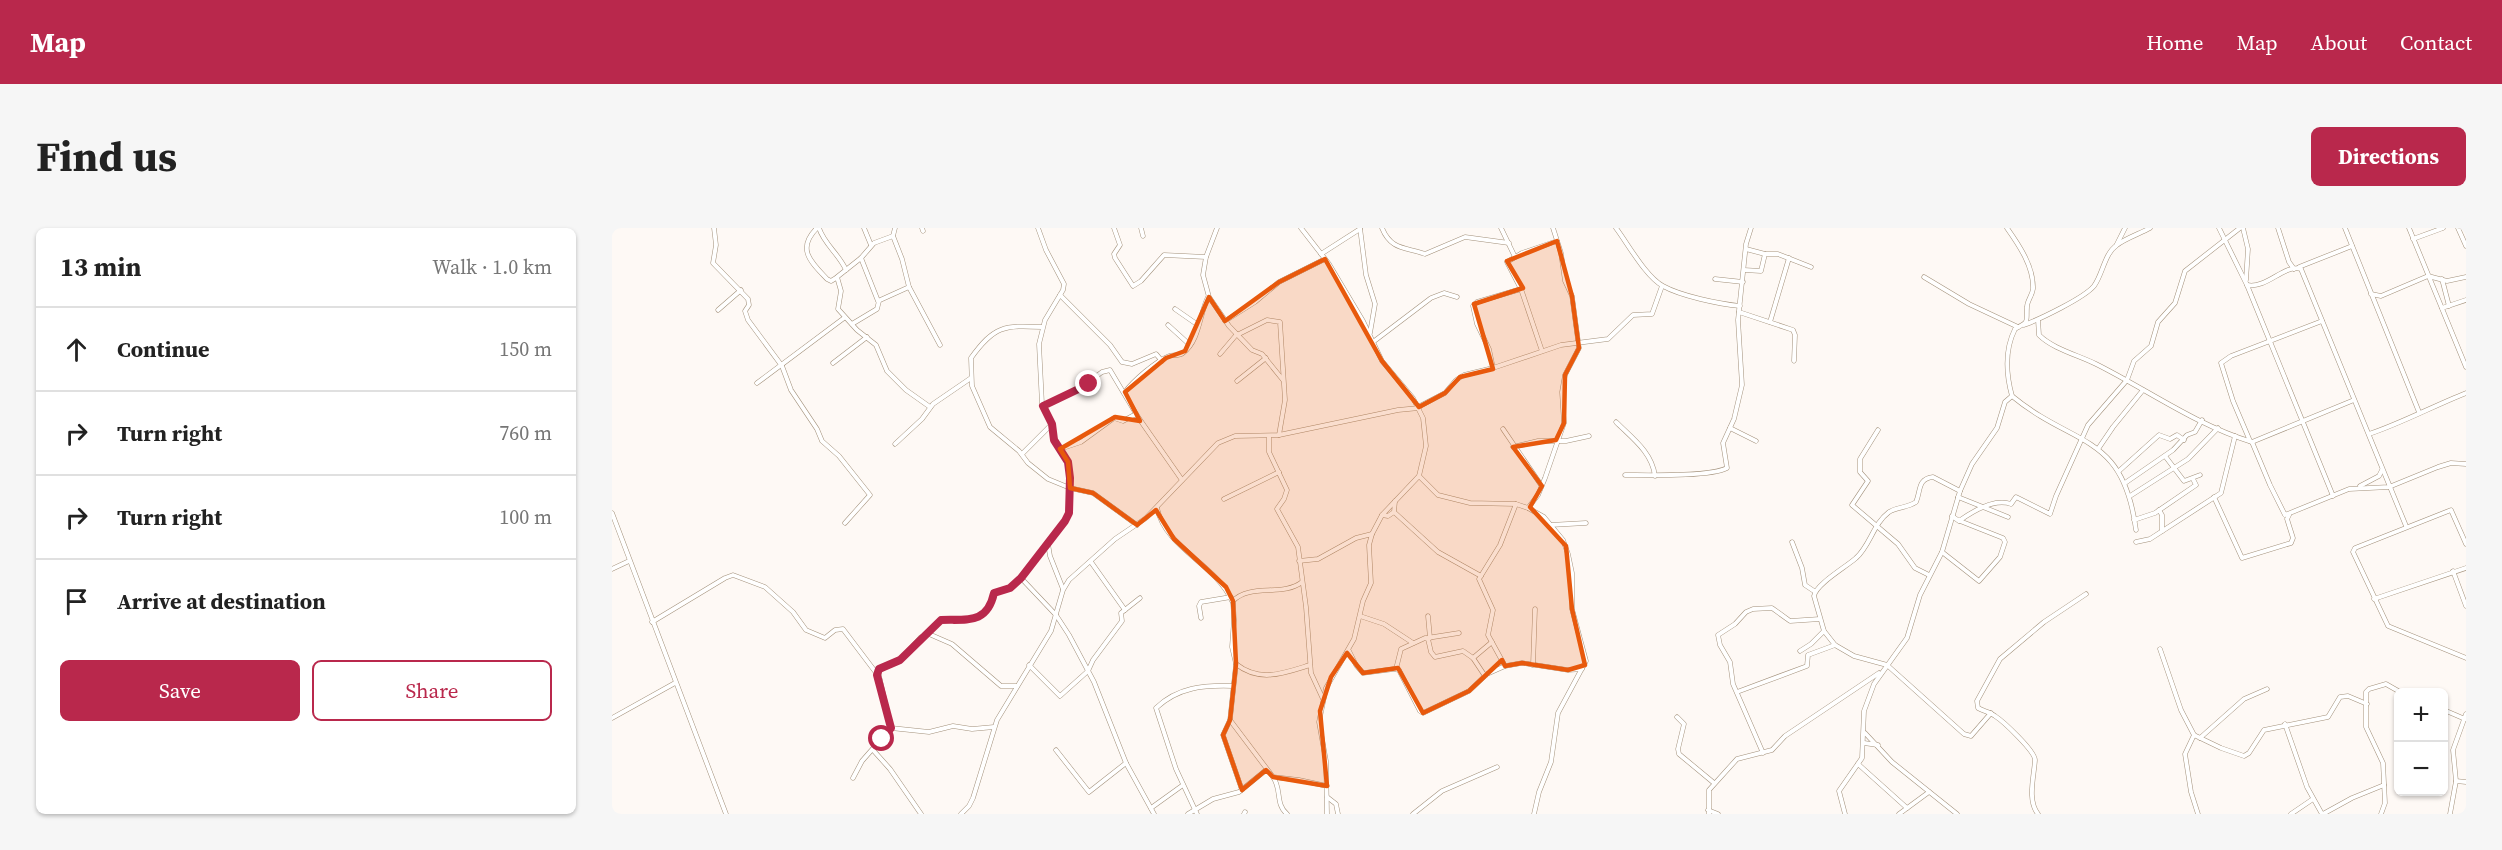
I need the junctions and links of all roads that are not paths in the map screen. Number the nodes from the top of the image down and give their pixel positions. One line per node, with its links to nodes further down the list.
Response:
1 (714, 228): 59 (street)
2 (818, 228): 46 (street); 51 (street)
3 (864, 228): 33 (street)
4 (895, 228): 26 (street)
5 (1038, 228): 61 (street)
6 (1114, 228): 39 (street)
7 (1141, 228): 27 (street)
8 (1217, 228): 39 (street)
9 (1301, 228): 37 (street)
10 (1360, 228): 37 (street); 83 (street)
11 (1382, 228): 31 (street)
12 (1501, 228): 31 (street)
13 (1553, 228): 30 (street)
14 (1616, 228): 56 (street)
15 (1751, 228): 36 (street)
16 (2007, 228): 80 (street)
17 (2125, 228): 32 (street)
18 (2150, 228): 32 (street)
19 (2219, 228): 28 (street)
20 (2241, 228): 28 (street); 55 (street)
21 (2278, 228): 45 (street)
22 (2345, 228): 34 (street)
23 (2409, 228): 29 (street)
24 (2443, 228): 29 (street)
25 (2458, 228): 35 (street)
26 (892, 236): 33 (street); 57 (street)
27 (1143, 236)
28 (2225, 239): 55 (street); 102 (street)
29 (2413, 239): 48 (street)
30 (1557, 241): 40 (street); 87 (street)
31 (1509, 243): 40 (street)
32 (2116, 244): 73 (street)
33 (871, 245): 41 (street)
34 (2352, 246): 45 (street); 60 (street)
35 (2466, 246)
36 (1746, 249): 38 (street); 47 (street)
37 (1321, 254): 43 (street)
38 (1765, 254): 42 (street); 47 (street)
39 (1206, 257): 62 (street)
40 (1515, 257): 58 (street)
41 (861, 258): 46 (street); 65 (street)
42 (1789, 258): 44 (street); 76 (street)
43 (1325, 260): 74 (street); 83 (street)
44 (1811, 267)
45 (2296, 268): 55 (street); 75 (street)
46 (846, 270): 51 (street)
47 (1744, 270): 54 (street)
48 (2428, 276): 53 (street); 60 (street); 68 (street)
49 (1924, 277): 80 (street)
50 (2466, 277): 53 (street)
51 (836, 278): 72 (street)
52 (1715, 279): 54 (street)
53 (2442, 279): 67 (street)
54 (1743, 282): 66 (street)
55 (2247, 284): 85 (street)
56 (1662, 286): 66 (street); 87 (street)
57 (909, 287): 65 (street); 88 (street)
58 (1521, 289): 90 (street); 99 (street)
59 (741, 290): 70 (street); 97 (street)
60 (2371, 294): 113 (street)
61 (1060, 295): 81 (street); 94 (street)
62 (1209, 297): 74 (street); 79 (street)
63 (1456, 297): 86 (street)
64 (2466, 300): 67 (street)
65 (879, 301): 77 (street)
66 (1740, 306): 71 (street)
67 (2449, 306): 68 (street)
68 (2442, 308): 92 (street)
69 (1174, 309): 79 (street)
70 (718, 310)
71 (1739, 312): 76 (street); 119 (street)
72 (844, 318): 77 (street); 97 (street)
73 (2038, 320): 80 (street); 102 (street)
74 (1225, 321): 82 (street)
75 (2322, 321): 85 (street); 109 (street)
76 (1770, 322): 95 (street)
77 (852, 324): 84 (street)
78 (1168, 325): 89 (street)
79 (1198, 325): 89 (street)
80 (2021, 326): 108 (street)
81 (1042, 327): 100 (street); 110 (street)
82 (1237, 335): 91 (street); 93 (street); 101 (street)
83 (1370, 335): 86 (street)
84 (867, 338): 96 (street); 111 (street)
85 (2270, 341): 117 (street); 132 (street)
86 (1373, 342): 112 (street)
87 (1576, 342): 90 (street); 129 (street)
88 (940, 345)
89 (1190, 345): 94 (street)
90 (1542, 351): 99 (street)
91 (1220, 354)
92 (2464, 355): 98 (street)
93 (1266, 358): 101 (street); 103 (street)
94 (1162, 361): 106 (street)
95 (1794, 361)
96 (833, 363)
97 (782, 366): 104 (street); 175 (street)
98 (2466, 367)
99 (1493, 368): 112 (street)
100 (972, 378): 111 (street); 137 (street)
101 (1283, 380): 124 (street)
102 (2127, 380): 105 (street); 128 (street)
103 (1237, 381)
104 (757, 383)
105 (2143, 390): 115 (street); 136 (street)
106 (1125, 392): 110 (street); 114 (street)
107 (2466, 393): 113 (street)
108 (2012, 396): 128 (street); 155 (street)
109 (2354, 400): 117 (street); 123 (street)
110 (1043, 406): 118 (street)
111 (930, 407): 133 (street)
112 (1419, 408): 124 (street); 146 (street)
113 (2419, 412): 123 (street)
114 (1136, 414): 135 (street); 149 (street)
115 (2202, 420): 120 (street); 130 (street)
116 (1616, 422): 147 (street)
117 (2303, 422): 132 (street); 157 (street)
118 (1052, 424): 135 (street); 137 (street)
119 (1730, 428): 131 (street); 147 (street)
120 (2218, 428): 127 (street); 140 (street)
121 (1503, 429): 134 (street)
122 (1878, 430): 179 (street)
123 (2369, 434): 141 (street)
124 (1279, 435): 125 (street)
125 (1269, 436): 143 (street); 149 (street)
126 (1589, 436): 129 (street)
127 (2235, 436): 132 (street); 159 (street)
128 (2082, 438): 136 (street); 165 (street)
129 (1556, 440): 134 (street); 151 (street)
130 (2184, 440): 138 (street); 142 (street)
131 (1756, 441)
132 (2251, 442): 170 (street)
133 (895, 444)
134 (1514, 447): 151 (street)
135 (1060, 449): 153 (street)
136 (2098, 449): 142 (street)
137 (1022, 454): 153 (street)
138 (2165, 456): 140 (street); 150 (street)
139 (2466, 464): 152 (street)
140 (2174, 468): 148 (street); 156 (street)
141 (2382, 469): 152 (street); 154 (street)
142 (2119, 471): 150 (street)
143 (1279, 472): 160 (street); 190 (street)
144 (1625, 474): 147 (street)
145 (2200, 475): 148 (street)
146 (1419, 476): 161 (street); 162 (street)
147 (1655, 476)
148 (2193, 479): 166 (street)
149 (1182, 480): 163 (street)
150 (2125, 483): 156 (street)
151 (1542, 486): 164 (street)
152 (2389, 487): 154 (street); 180 (street)
153 (1070, 488): 177 (street); 186 (street)
154 (2356, 488): 157 (street)
155 (1960, 491): 158 (street); 179 (street)
156 (2130, 496): 173 (street)
157 (2332, 496): 170 (street)
158 (1958, 497): 165 (street); 171 (street)
159 (2214, 497): 170 (street); 182 (street)
160 (1224, 500)
161 (1395, 501): 167 (street); 169 (street)
162 (1516, 504): 164 (street); 196 (street)
163 (1157, 508): 177 (street); 203 (street)
164 (1528, 508): 178 (street)
165 (1981, 508): 172 (street); 174 (street)
166 (2159, 510): 173 (street); 182 (street)
167 (1394, 512): 169 (street); 196 (street)
168 (612, 513): 189 (street)
169 (1382, 515): 183 (street)
170 (2290, 515)
171 (1952, 516): 174 (street); 188 (street)
172 (2008, 517)
173 (2134, 519): 181 (street)
174 (1959, 521): 188 (street)
175 (846, 523)
176 (1586, 523): 178 (street)
177 (1137, 525): 191 (street)
178 (1550, 525): 233 (street)
179 (1875, 526): 195 (street); 200 (street)
180 (2406, 526): 187 (street); 204 (street)
181 (2136, 530)
182 (2162, 531): 185 (street)
183 (1372, 534): 190 (street); 209 (street)
184 (1792, 542): 200 (street)
185 (2136, 542)
186 (1048, 544): 197 (street); 199 (street)
187 (2466, 544)
188 (1942, 552): 195 (street)
189 (629, 561): 193 (street); 213 (street)
190 (1299, 561): 198 (street)
191 (1091, 562): 199 (street); 207 (street)
192 (2466, 568): 194 (street)
193 (612, 569)
194 (2453, 571): 204 (street); 205 (street)
195 (1929, 574): 230 (street)
196 (1481, 576): 218 (street)
197 (1021, 578): 208 (street); 216 (street)
198 (1302, 582): 203 (street); 228 (street)
199 (1063, 590): 208 (street)
200 (1814, 591): 212 (street)
201 (2086, 594): 247 (street)
202 (1140, 598): 207 (street)
203 (1232, 599): 211 (street); 226 (street)
204 (2374, 600): 225 (street)
205 (2466, 606)
206 (1535, 609): 229 (street)
207 (1125, 610): 234 (street)
208 (1056, 615): 227 (street); 234 (street)
209 (1360, 616): 219 (street); 222 (street)
210 (1428, 616): 217 (street)
211 (1201, 618)
212 (1821, 619): 214 (street); 243 (street)
213 (652, 622): 236 (street); 238 (street)
214 (1824, 631): 220 (street); 223 (street)
215 (1459, 633): 217 (street)
216 (925, 635): 236 (street); 239 (street)
217 (1429, 638): 219 (street); 224 (street)
218 (1492, 642): 224 (street); 231 (street)
219 (1413, 643): 232 (street)
220 (1835, 645): 230 (street); 243 (street)
221 (2160, 649): 256 (street)
222 (1349, 650): 232 (street); 244 (street)
223 (1800, 651)
224 (1473, 658): 237 (street)
225 (2466, 658)
226 (1236, 664): 228 (street); 240 (street)
227 (1029, 665): 234 (street); 239 (street)
228 (1310, 665): 244 (street)
229 (1533, 665): 231 (street); 233 (street)
230 (1887, 665): 235 (street); 247 (street)
231 (1504, 666): 237 (street)
232 (1396, 669): 237 (street)
233 (1582, 669): 292 (street)
234 (1088, 670): 263 (street)
235 (1882, 671): 255 (street); 262 (street)
236 (877, 675): 254 (street)
237 (1485, 676)
238 (675, 683): 249 (street); 283 (street)
239 (1017, 686): 253 (street)
240 (1233, 686): 251 (street); 272 (street)
241 (2267, 689): 257 (street)
242 (2394, 689): 245 (street)
243 (1736, 692): 262 (street)
244 (1323, 699): 274 (street)
245 (2367, 704): 252 (street); 273 (street)
246 (2448, 711): 250 (street)
247 (1991, 713): 297 (street)
248 (1677, 717): 271 (street)
249 (612, 718)
250 (2466, 718): 269 (street)
251 (1230, 720): 266 (street); 275 (street)
252 (2284, 724): 257 (street); 278 (street)
253 (994, 727): 254 (street); 285 (street)
254 (891, 728): 260 (street)
255 (1864, 733): 258 (street); 259 (street)
256 (2194, 735): 257 (street); 298 (street)
257 (2200, 738)
258 (1864, 742): 259 (street); 264 (street)
259 (1878, 745): 276 (street)
260 (873, 750): 268 (street); 284 (street)
261 (1056, 750): 263 (street)
262 (1763, 753): 271 (street)
263 (1126, 763): 279 (street)
264 (1858, 764): 280 (street); 294 (street)
265 (1497, 767): 291 (street)
266 (1266, 770): 267 (street); 275 (street)
267 (1273, 777): 274 (street); 288 (street)
268 (853, 778)
269 (2456, 781): 270 (street); 302 (street)
270 (2466, 782)
271 (1714, 783): 282 (street)
272 (1183, 785): 279 (street); 281 (street)
273 (2384, 785): 300 (street); 301 (street)
274 (1327, 786): 277 (street)
275 (1242, 790): 281 (street)
276 (1929, 792): 280 (street); 296 (street)
277 (1327, 797): 289 (street); 290 (street)
278 (2313, 799): 299 (street); 300 (street)
279 (1151, 808): 286 (street)
280 (1907, 808): 295 (street)
281 (1196, 812): 287 (street)
282 (1709, 812): 293 (street)
283 (726, 814)
284 (921, 814)
285 (961, 814)
286 (1154, 814)
287 (1188, 814)
288 (1287, 814)
289 (1327, 814)
290 (1338, 814)
291 (1413, 814)
292 (1534, 814)
293 (1718, 814)
294 (1845, 814)
295 (1899, 814)
296 (1958, 814)
297 (2038, 814)
298 (2198, 814)
299 (2291, 814)
300 (2322, 814)
301 (2381, 814)
302 (2450, 814)

